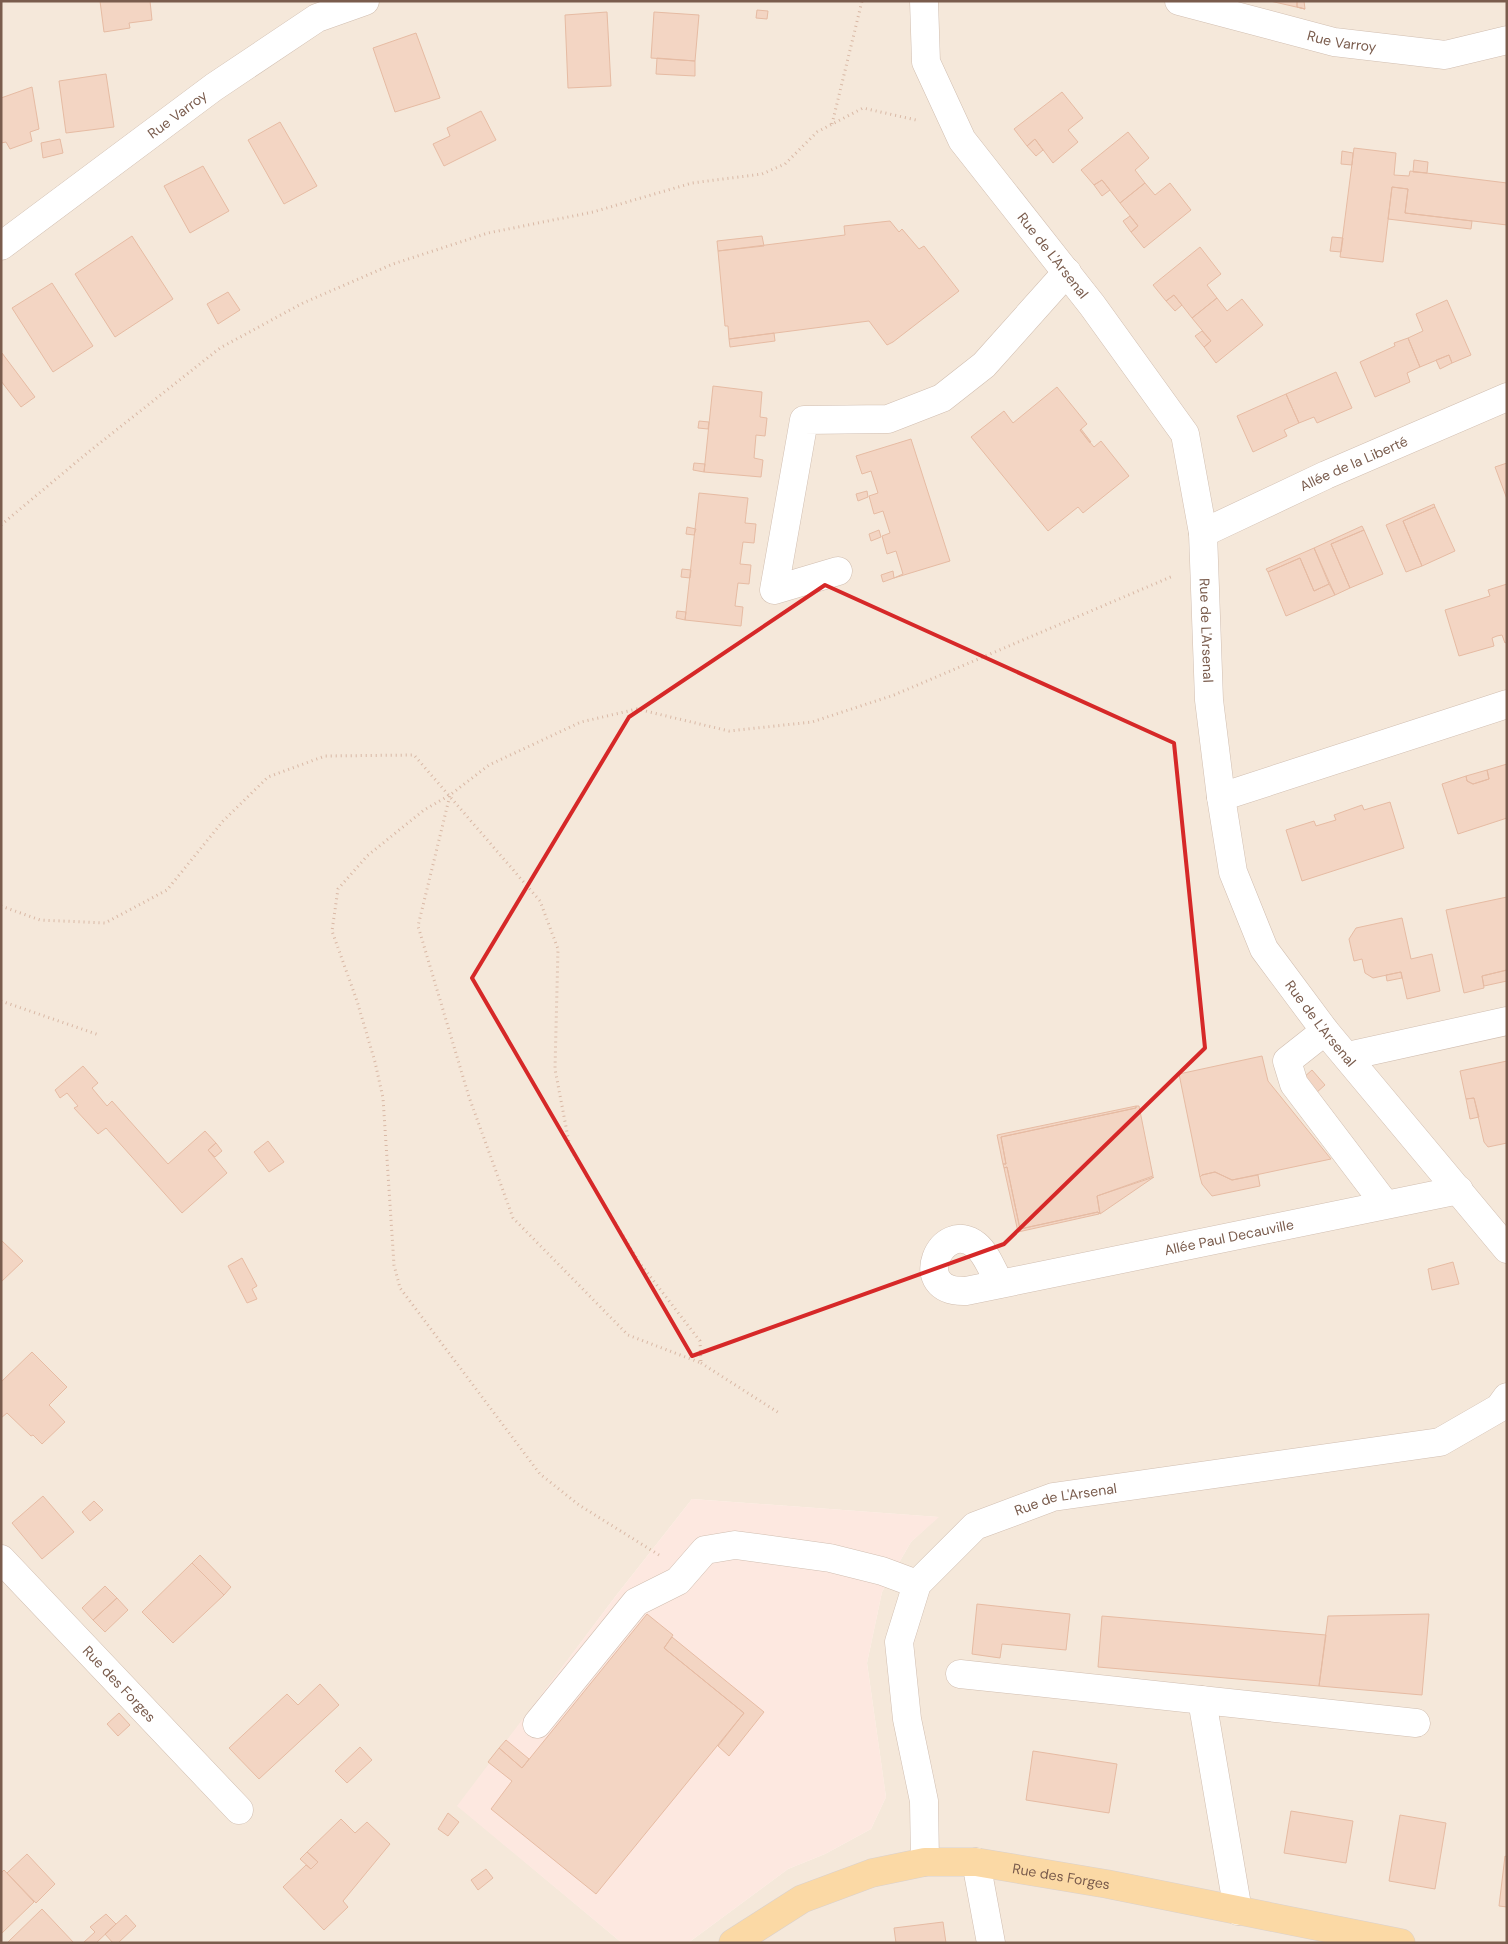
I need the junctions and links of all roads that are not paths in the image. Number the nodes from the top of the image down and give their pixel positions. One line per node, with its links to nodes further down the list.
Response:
1 (365, 1): 5 (street, Rue Varroy)
2 (924, 1): 6 (street, Rue de L'Arsenal)
3 (1179, 1): 4 (street, Rue Varroy)
4 (1507, 40)
5 (1, 246)
6 (1067, 272): 8 (street, Rue de L'Arsenal); 9 (street)
7 (1507, 397): 8 (street, Allée de la Liberté)
8 (1203, 533): 11 (street, Rue de L'Arsenal)
9 (838, 572)
10 (1507, 704): 11 (street)
11 (1221, 797): 13 (street, Rue de L'Arsenal)
12 (1507, 1021): 14 (street)
13 (1325, 1031): 14 (street, Rue de L'Arsenal); 16 (street)
14 (1348, 1056): 15 (street, Rue de L'Arsenal)
15 (1459, 1190): 16 (street, Allée Paul Decauville); 17 (street, Rue de L'Arsenal)
16 (1385, 1204): 18 (street, Allée Paul Decauville)
17 (1507, 1248)
18 (1000, 1284)
19 (1507, 1397): 21 (street, Rue de L'Arsenal)
20 (1, 1559): 26 (street, Rue des Forges)
21 (917, 1584): 25 (street); 27 (street, Rue de L'Arsenal)
22 (960, 1674): 23 (street)
23 (1202, 1700): 24 (street); 29 (street)
24 (1416, 1723)
25 (537, 1724)
26 (239, 1810)
27 (925, 1862): 28 (main road, Rue des Forges); 30 (main road, Rue des Forges)
28 (976, 1862): 29 (main road, Rue des Forges); 31 (street)
29 (1238, 1911): 32 (main road, Rue des Forges)
30 (733, 1943)
31 (991, 1943)
32 (1401, 1943)

